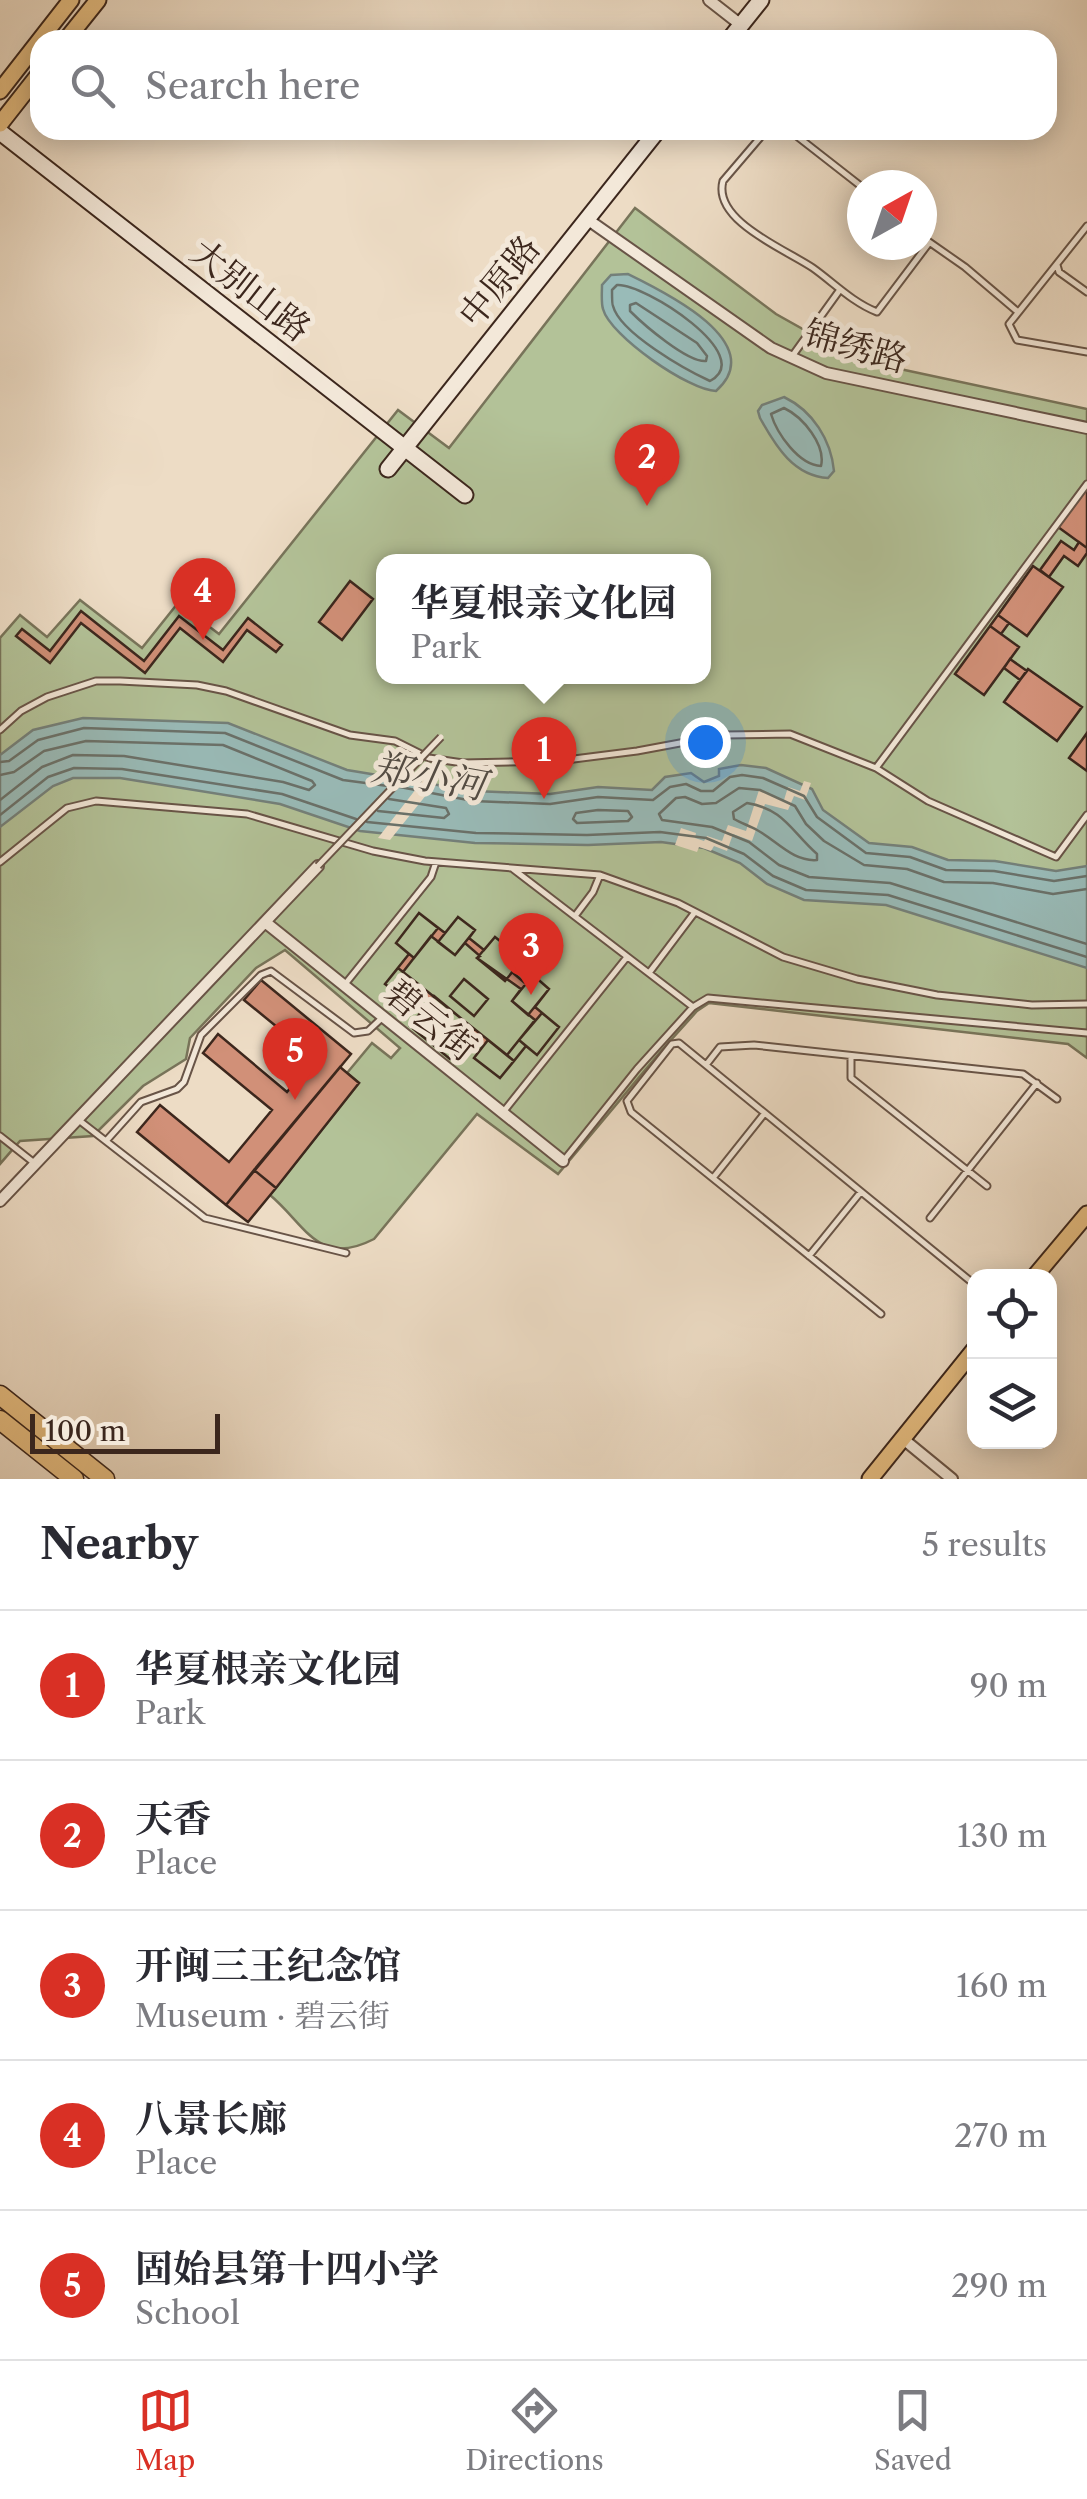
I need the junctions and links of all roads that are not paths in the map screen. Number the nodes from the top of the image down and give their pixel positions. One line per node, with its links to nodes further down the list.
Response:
1 (71, 0): 6 (main road)
2 (98, 0): 7 (main road)
3 (709, 0): 5 (street)
4 (761, 0): 5 (main road)
5 (741, 25): 8 (main road)
6 (48, 30)
7 (74, 30)
8 (737, 30)
9 (30, 53): 11 (main road)
10 (30, 86): 12 (main road)
11 (0, 91)
12 (0, 124)
13 (0, 132): 29 (main road, 大别山路)
14 (650, 140): 18 (main road, 中原路)
15 (758, 140): 23 (lane)
16 (802, 140): 17 (lane)
17 (847, 175)
18 (586, 220): 27 (street, 锦绣路); 29 (main road, 中原路)
19 (1087, 226): 22 (lane)
20 (937, 248): 25 (lane)
21 (916, 260): 23 (lane)
22 (1056, 266): 24 (lane); 25 (lane)
23 (840, 290): 27 (lane)
24 (1087, 292)
25 (1019, 312): 26 (lane)
26 (1087, 352)
27 (792, 358): 28 (street, 锦绣路)
28 (1087, 428)
29 (405, 448): 30 (main road, 中原路); 32 (main road, 大别山路)
30 (388, 469)
31 (1087, 484): 35 (lane)
32 (465, 495)
33 (0, 730): 35 (lane)
34 (441, 736): 39 (lane, bridge)
35 (876, 768): 36 (lane)
36 (1087, 816)
37 (0, 862): 38 (lane)
38 (436, 862): 40 (lane); 47 (lane)
39 (318, 866): 44 (street)
40 (511, 867): 41 (lane); 43 (lane)
41 (600, 875): 42 (lane); 43 (lane)
42 (696, 911): 46 (lane); 48 (lane)
43 (575, 916): 45 (lane)
44 (265, 922): 47 (street, 碧云街); 58 (street)
45 (627, 957): 46 (lane); 56 (lane)
46 (648, 973): 49 (lane)
47 (344, 986): 50 (street, 碧云街)
48 (1087, 1004)
49 (693, 1007): 51 (lane); 61 (lane)
50 (383, 1017): 56 (street, 碧云街); 60 (lane)
51 (1087, 1034)
52 (851, 1056): 53 (lane); 54 (lane); 63 (lane)
53 (706, 1065): 57 (lane); 64 (lane)
54 (1036, 1083): 55 (lane); 63 (lane)
55 (1057, 1099)
56 (502, 1113): 61 (street, 碧云街)
57 (765, 1114): 64 (lane); 66 (lane)
58 (77, 1119): 60 (lane); 62 (street)
59 (0, 1136): 62 (lane)
60 (106, 1141): 70 (lane)
61 (563, 1161)
62 (35, 1164): 67 (street)
63 (967, 1171): 65 (lane); 69 (lane)
64 (713, 1178): 71 (lane)
65 (987, 1186)
66 (860, 1193): 71 (lane); 73 (lane)
67 (0, 1201)
68 (1087, 1214): 72 (main road)
69 (930, 1218)
70 (346, 1253)
71 (809, 1256): 74 (lane)
72 (1041, 1269)
73 (967, 1278)
74 (882, 1314)
75 (967, 1359): 78 (main road)
76 (0, 1395): 80 (highway)
77 (0, 1420): 79 (highway)
78 (902, 1438): 81 (main road); 82 (street)
79 (74, 1479)
80 (105, 1479)
81 (870, 1479)
82 (952, 1479)

